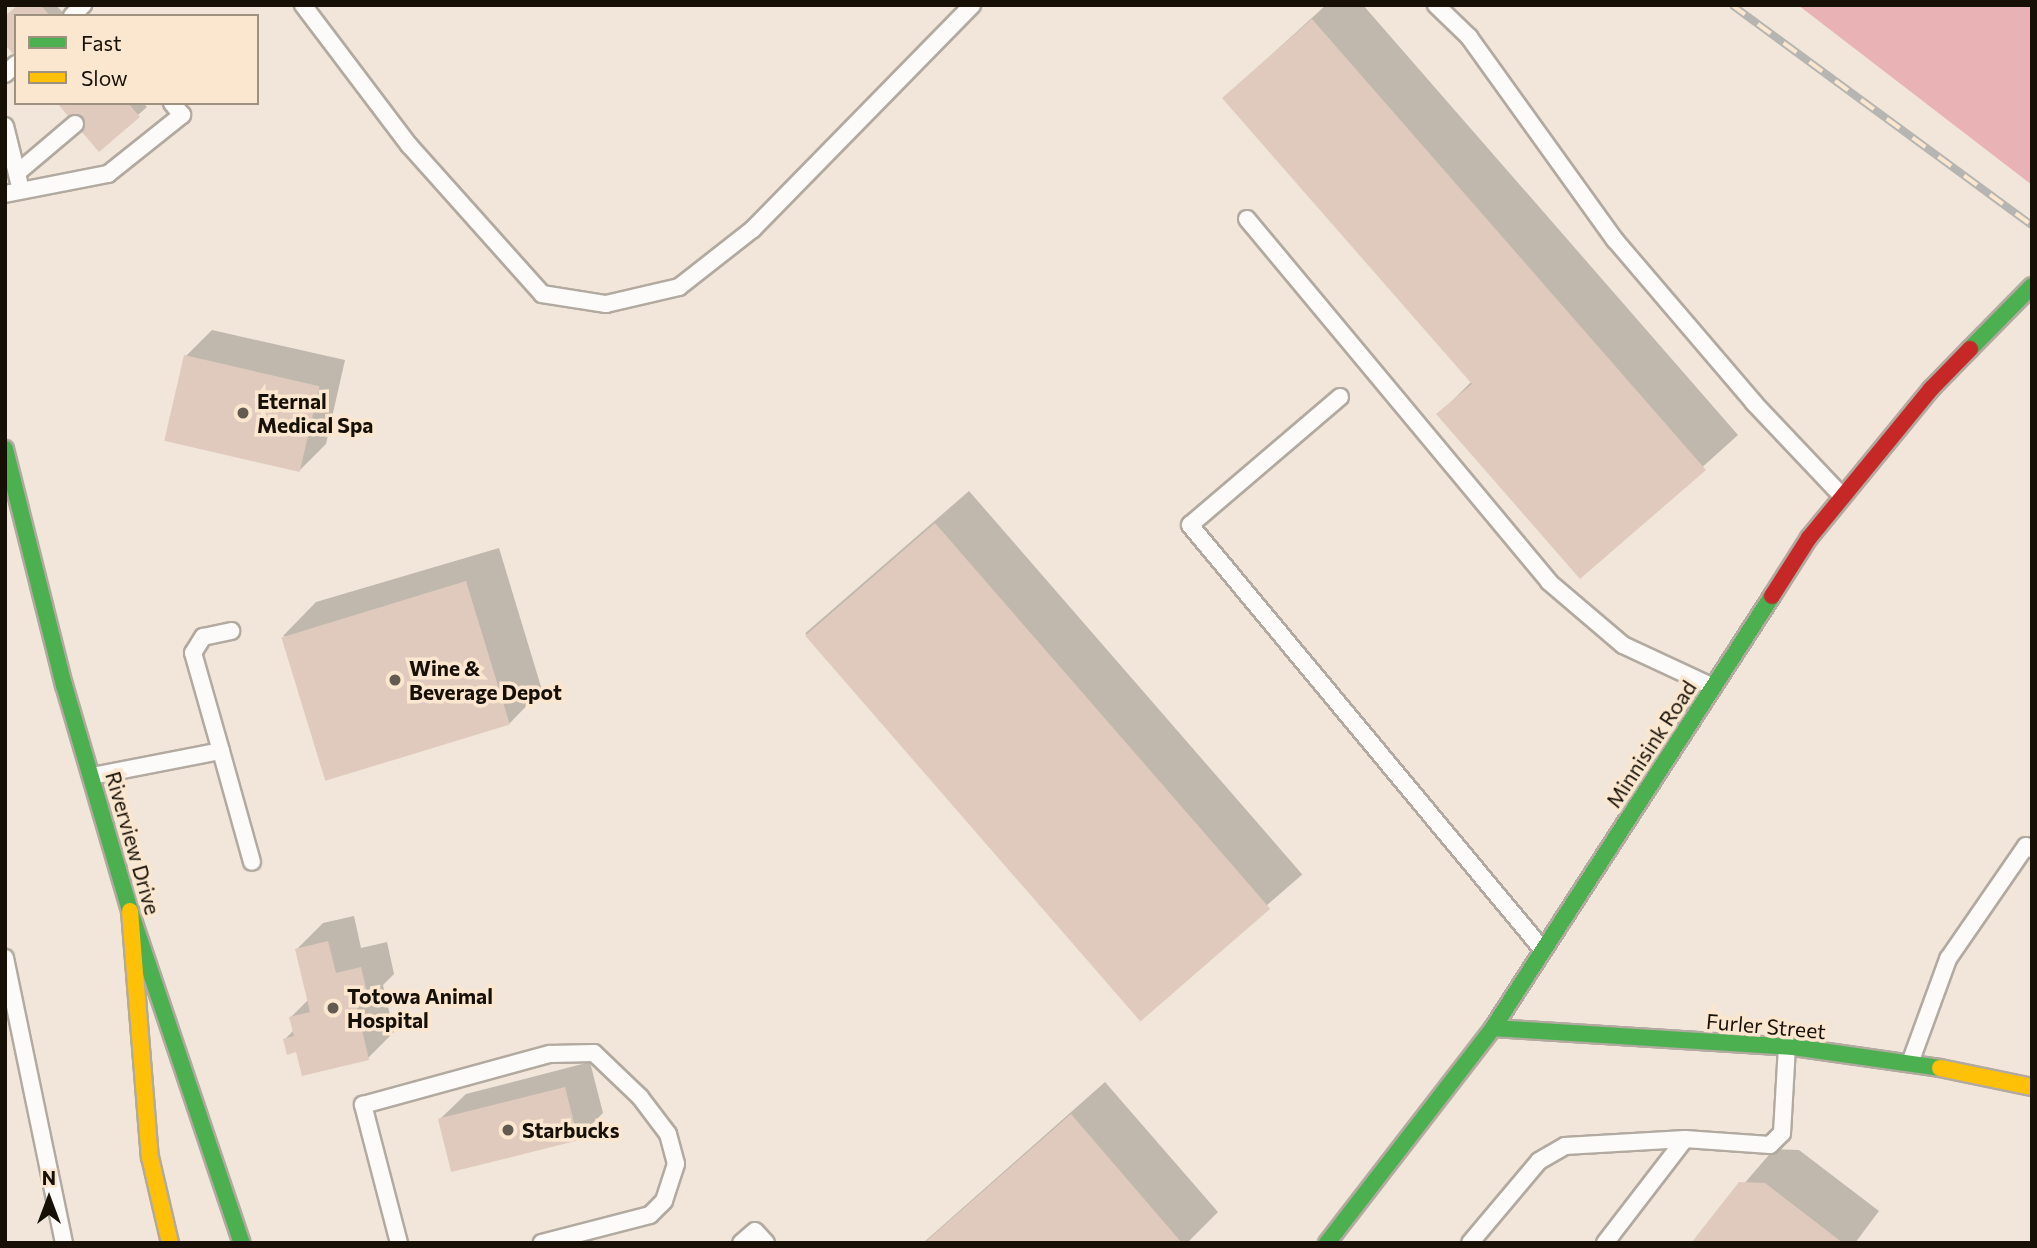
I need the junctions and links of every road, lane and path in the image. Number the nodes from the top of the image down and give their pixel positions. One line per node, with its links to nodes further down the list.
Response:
1 (303, 5): 2 (lane)
2 (972, 5)
3 (1436, 5): 13 (lane)
4 (174, 105): 8 (lane)
5 (75, 124): 7 (lane)
6 (5, 126): 7 (lane)
7 (17, 173): 8 (lane)
8 (13, 192)
9 (1247, 219): 15 (lane)
10 (2032, 286): 13 (main road, Minnisink Road)
11 (1339, 397): 21 (lane)
12 (5, 449): 17 (main road, Riverview Drive)
13 (1842, 496): 15 (main road, Minnisink Road)
14 (231, 631): 16 (lane)
15 (1713, 687): 21 (main road, Minnisink Road)
16 (221, 751): 17 (lane); 19 (lane)
17 (92, 776): 20 (main road, Riverview Drive)
18 (2032, 849): 25 (lane)
19 (252, 862)
20 (130, 911): 30 (main road); 31 (main road, Riverview Drive)
21 (1543, 950): 23 (main road, Minnisink Road)
22 (5, 958): 29 (lane)
23 (1493, 1028): 24 (main road, Furler Street); 28 (main road, Minnisink Road)
24 (1787, 1047): 25 (main road, Furler Street); 27 (lane)
25 (1910, 1063): 26 (main road, Furler Street)
26 (2032, 1087)
27 (1685, 1139): 36 (lane); 37 (lane)
28 (1334, 1240)
29 (64, 1243)
30 (170, 1243)
31 (242, 1243)
32 (399, 1243): 33 (lane)
33 (542, 1243)
34 (741, 1243): 35 (lane)
35 (765, 1243)
36 (1470, 1243)
37 (1605, 1243)

